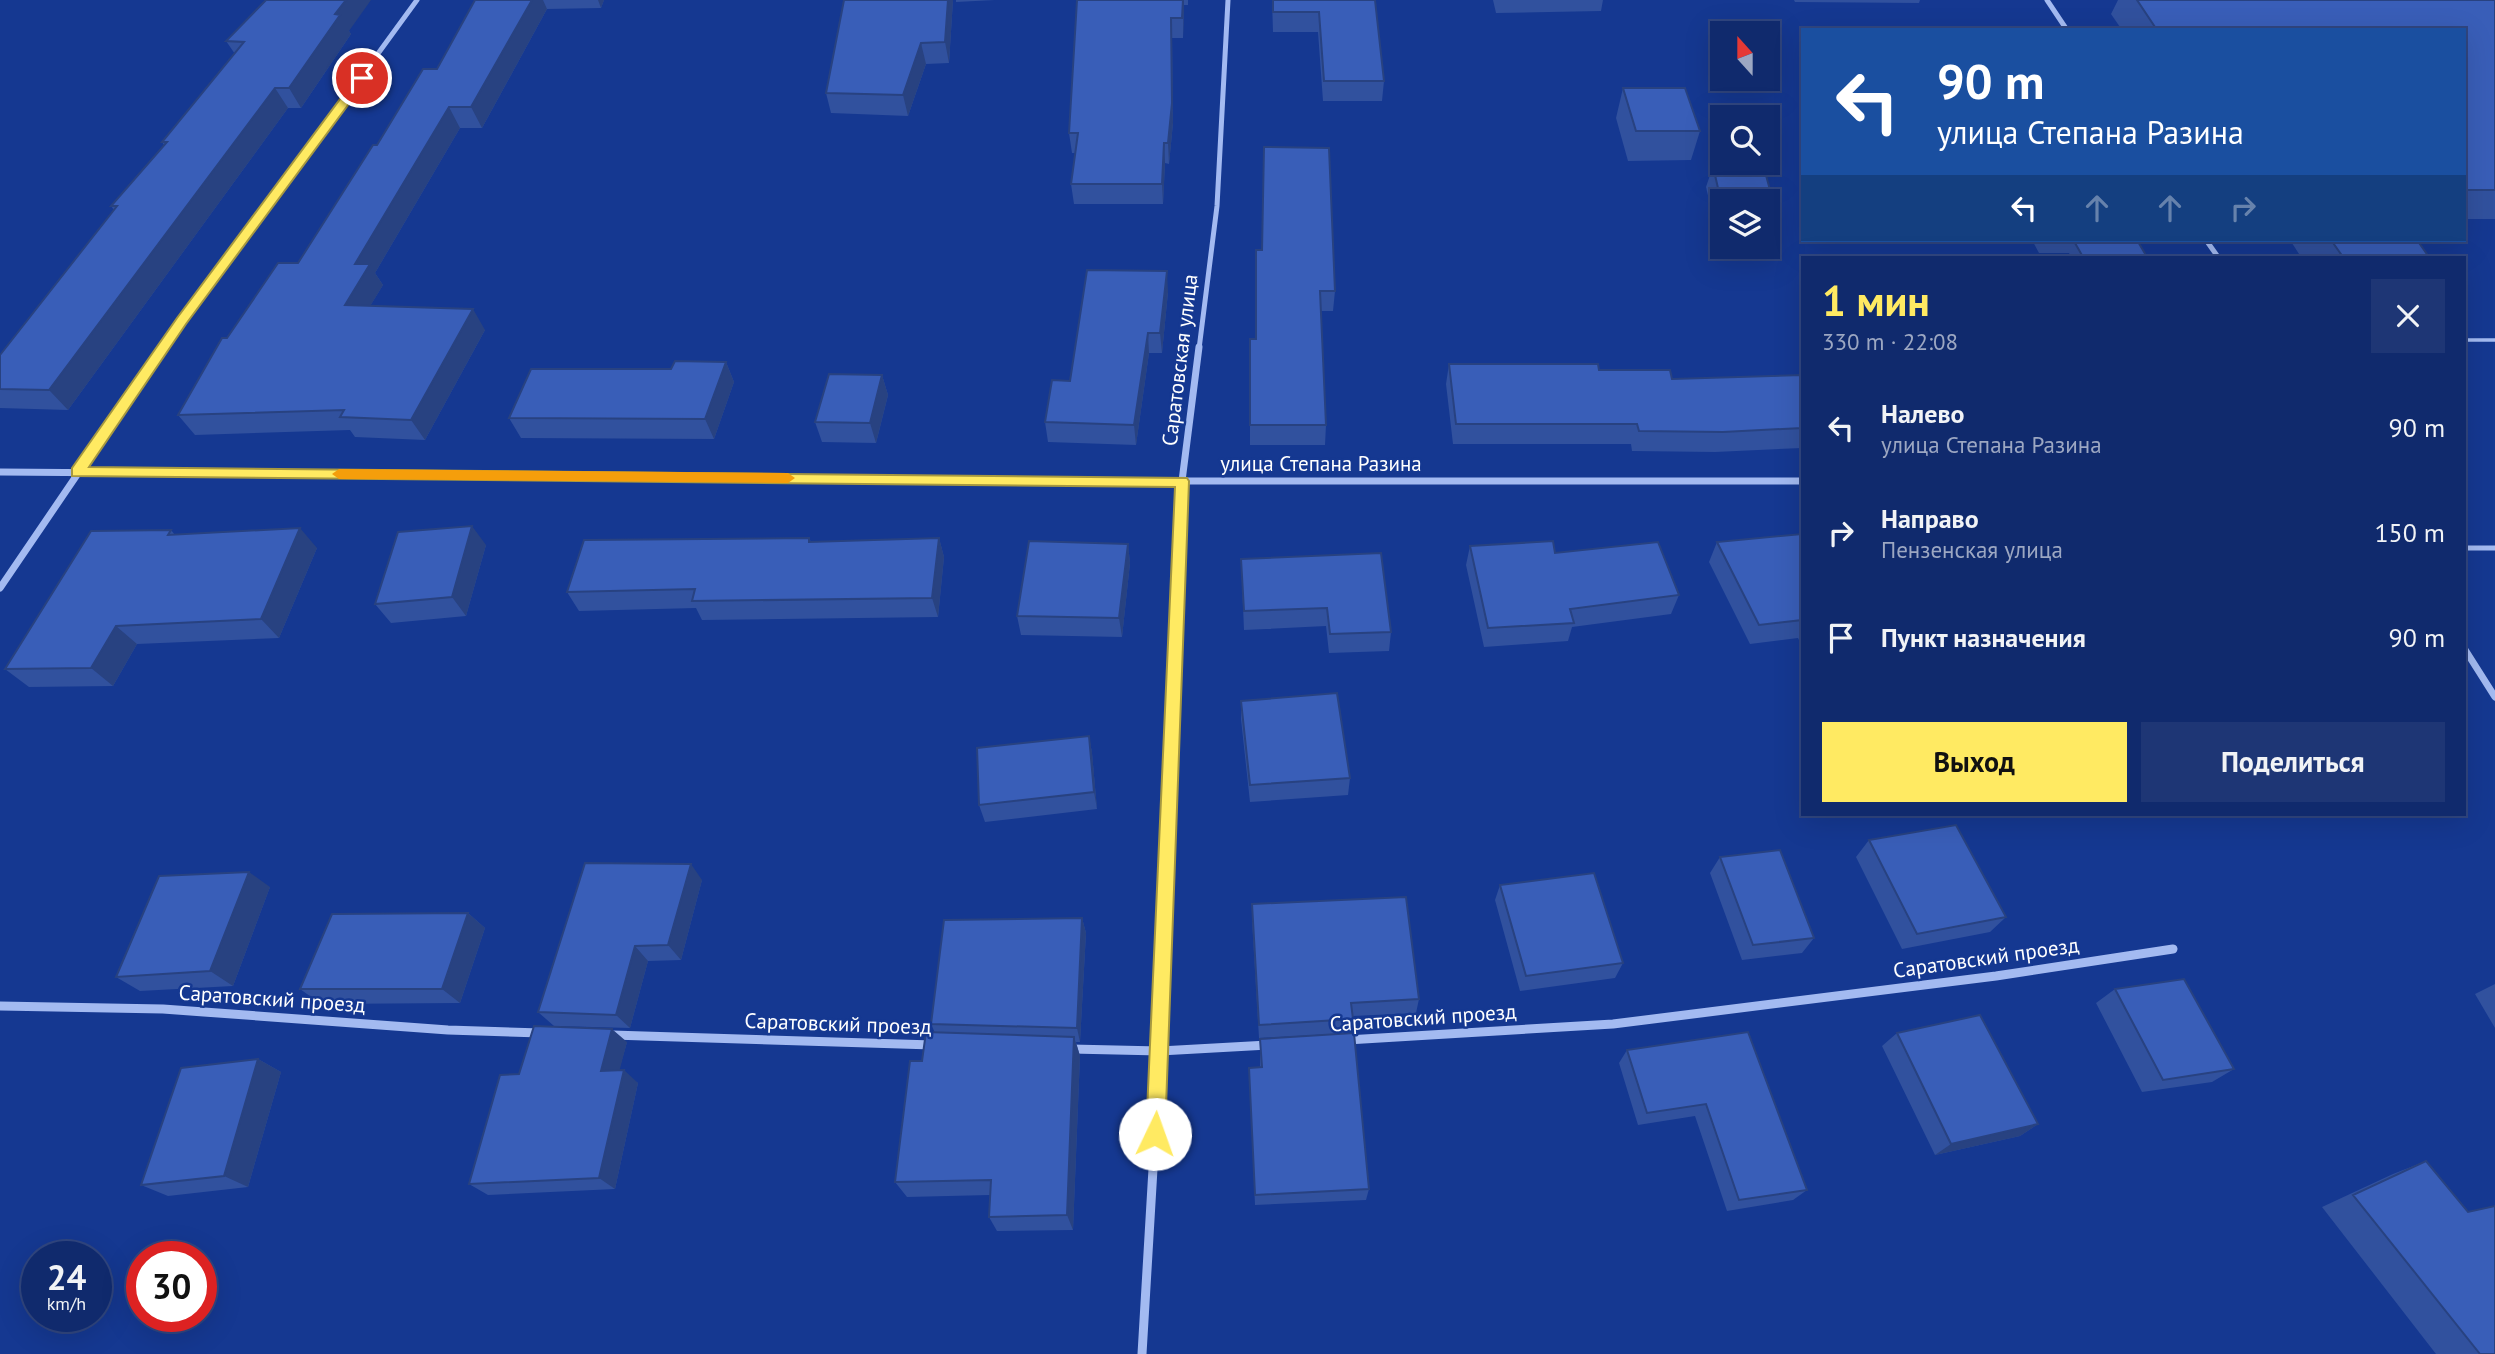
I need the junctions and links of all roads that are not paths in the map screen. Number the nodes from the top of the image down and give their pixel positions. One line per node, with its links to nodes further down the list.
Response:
1 (418, 0): 8 (street)
2 (1228, 0): 9 (street, Саратовская улица)
3 (2047, 0): 4 (street)
4 (2066, 28)
5 (2466, 340): 6 (lane)
6 (2495, 340)
7 (0, 472): 8 (street, улица Степана Разина)
8 (78, 472): 9 (street, улица Степана Разина); 13 (street)
9 (1182, 481): 10 (street, улица Степана Разина); 24 (street, Саратовская улица)
10 (1801, 481)
11 (2466, 548): 12 (lane)
12 (2495, 548)
13 (0, 588)
14 (2466, 651): 15 (street)
15 (2495, 698)
16 (2173, 949): 20 (street, Саратовский проезд)
17 (0, 1006): 18 (street, Саратовский проезд)
18 (546, 1033)
19 (602, 1035): 22 (street, Саратовский проезд)
20 (1339, 1040)
21 (1284, 1044): 24 (street)
22 (937, 1045)
23 (1063, 1048): 24 (street)
24 (1160, 1051): 25 (street, Саратовская улица)
25 (1142, 1354)

